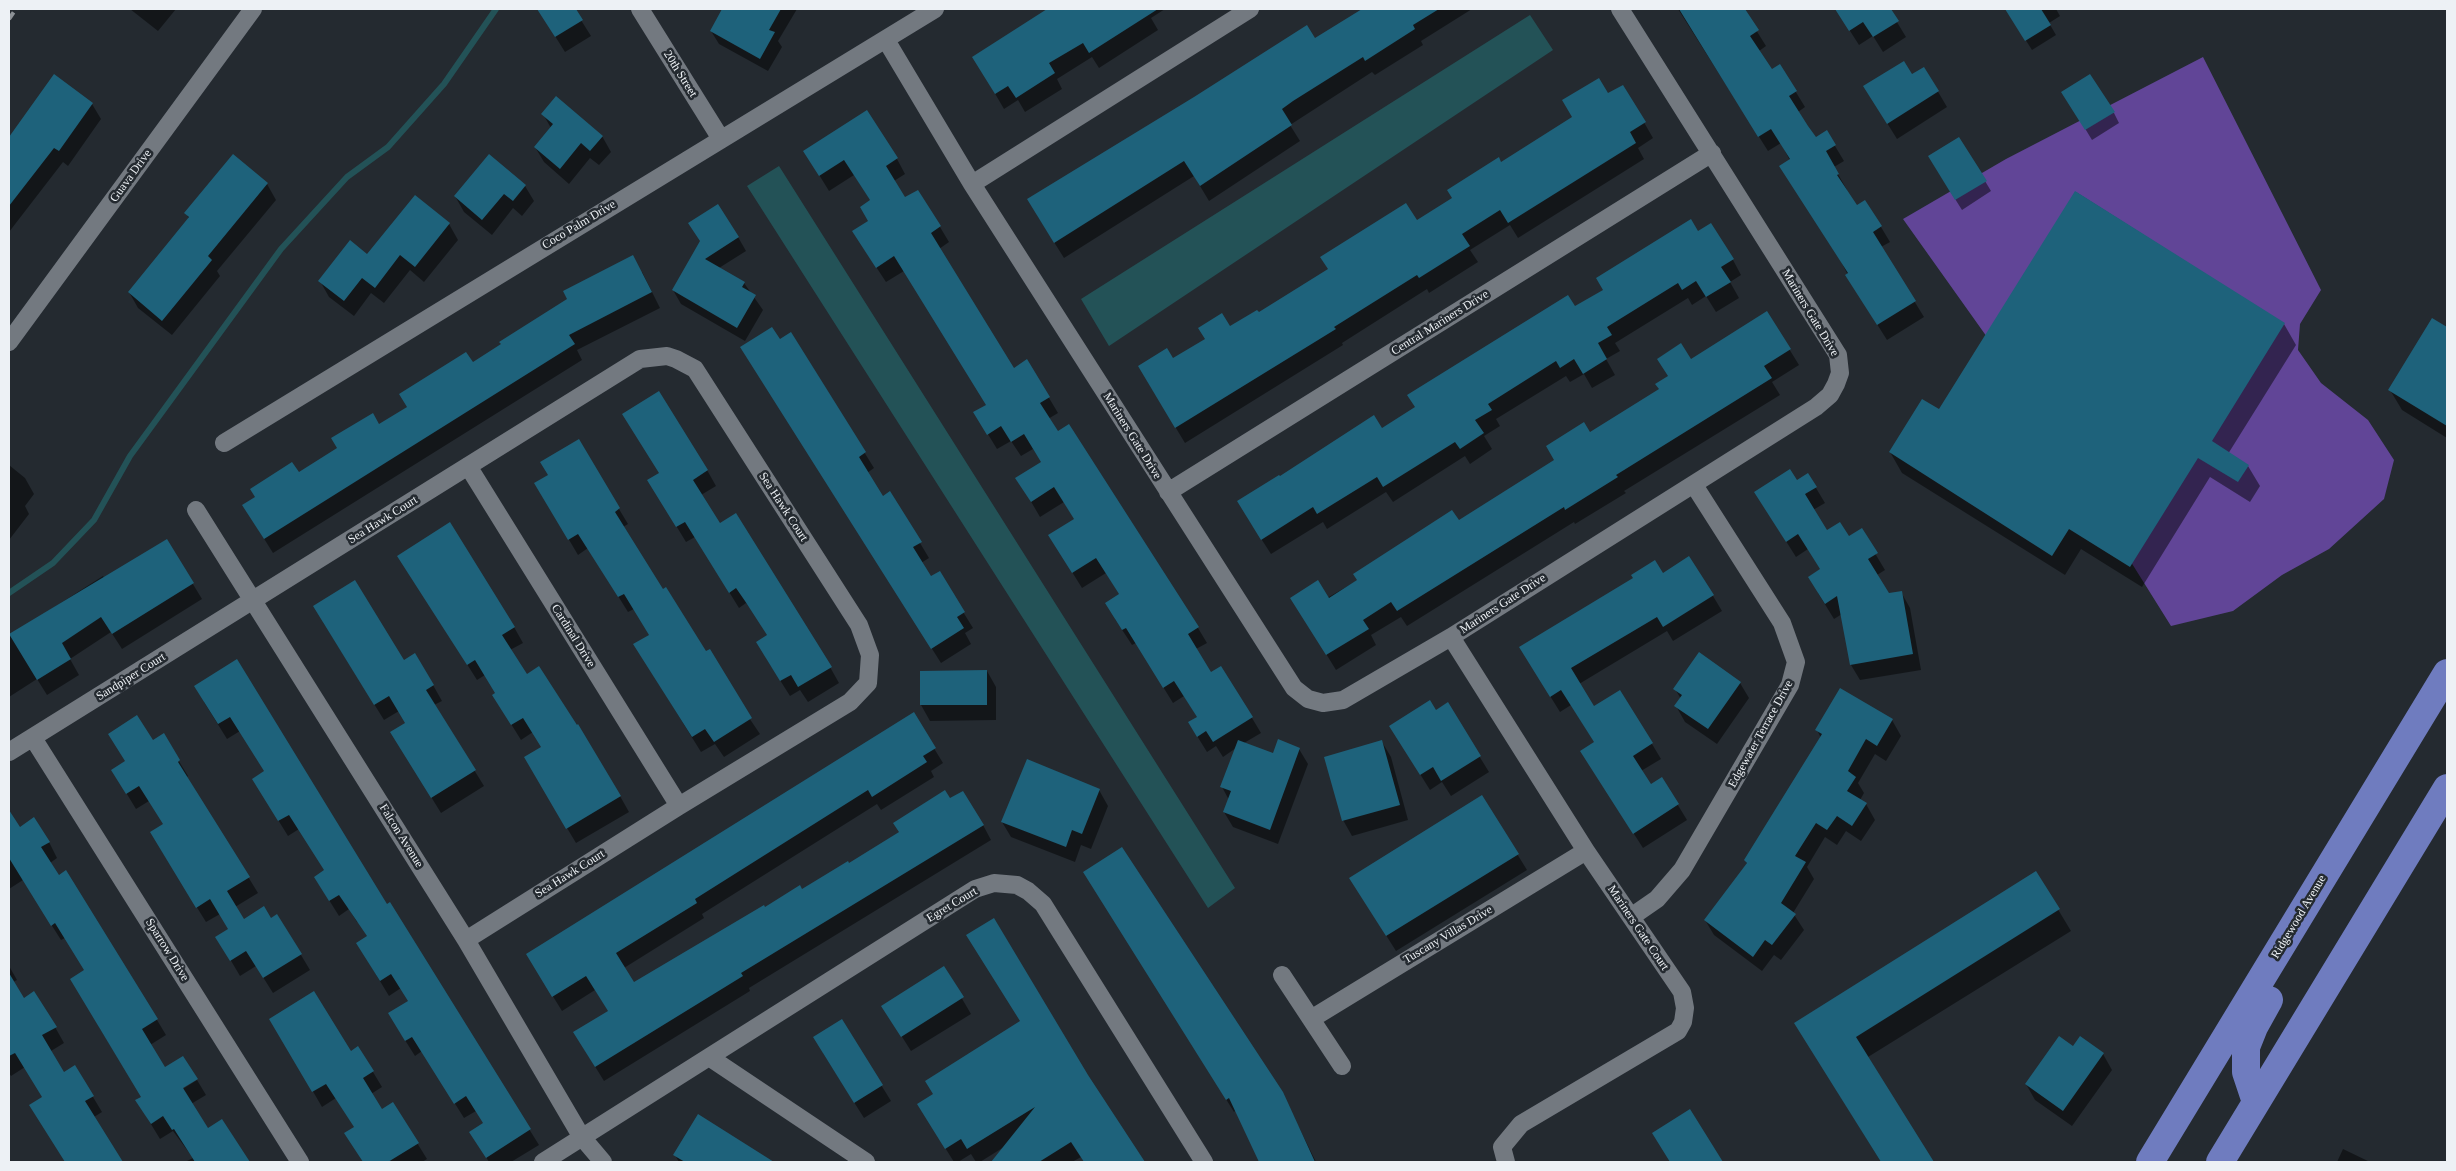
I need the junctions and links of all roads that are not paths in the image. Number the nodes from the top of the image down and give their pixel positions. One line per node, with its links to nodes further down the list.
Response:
1 (254, 9): 10 (street, Guava Drive)
2 (935, 9): 6 (street, Coco Palm Drive)
3 (1250, 9): 9 (street)
4 (1620, 9): 8 (street, Mariners Gate Drive)
5 (647, 13): 7 (street, 20th Street)
6 (886, 40): 7 (street, Coco Palm Drive); 9 (street, Mariners Gate Drive)
7 (720, 138): 11 (street, Coco Palm Drive)
8 (1712, 153): 13 (street, Mariners Gate Drive); 14 (street, Central Mariners Drive)
9 (972, 184): 14 (street, Mariners Gate Drive)
10 (9, 342)
11 (224, 443)
12 (468, 466): 16 (street, Sea Hawk Court); 23 (street, Cardinal Drive); 23 (street, Sea Hawk Court)
13 (1694, 485): 17 (street, Mariners Gate Drive); 25 (street, Edgewater Terrace Drive)
14 (1168, 492): 17 (street, Mariners Gate Drive)
15 (196, 510): 16 (street, Falcon Avenue)
16 (253, 601): 19 (street, Sandpiper Court); 26 (street, Falcon Avenue)
17 (1450, 638): 24 (street, Mariners Gate Court)
18 (2447, 672): 20 (main road, Ridgewood Avenue)
19 (33, 738): 21 (street, Sandpiper Court); 33 (street, Sparrow Drive)
20 (2401, 749): 31 (main road); 39 (main road, Ridgewood Avenue)
21 (9, 752)
22 (2447, 788): 31 (main road)
23 (679, 806): 26 (street, Sea Hawk Court)
24 (1586, 851): 25 (street, Mariners Gate Court); 28 (street, Tuscany Villas Drive)
25 (1631, 917): 38 (street, Mariners Gate Court)
26 (466, 940): 32 (street, Falcon Avenue)
27 (1282, 975): 28 (street)
28 (1311, 1019): 30 (street)
29 (709, 1056): 32 (street, Egret Court); 36 (street); 37 (street, Egret Court)
30 (1342, 1066)
31 (2256, 1102): 40 (main road)
32 (581, 1136): 34 (street); 35 (street, Falcon Avenue)
33 (300, 1162)
34 (542, 1162)
35 (603, 1162)
36 (866, 1162)
37 (1204, 1162)
38 (1506, 1162)
39 (2150, 1162)
40 (2220, 1162)

